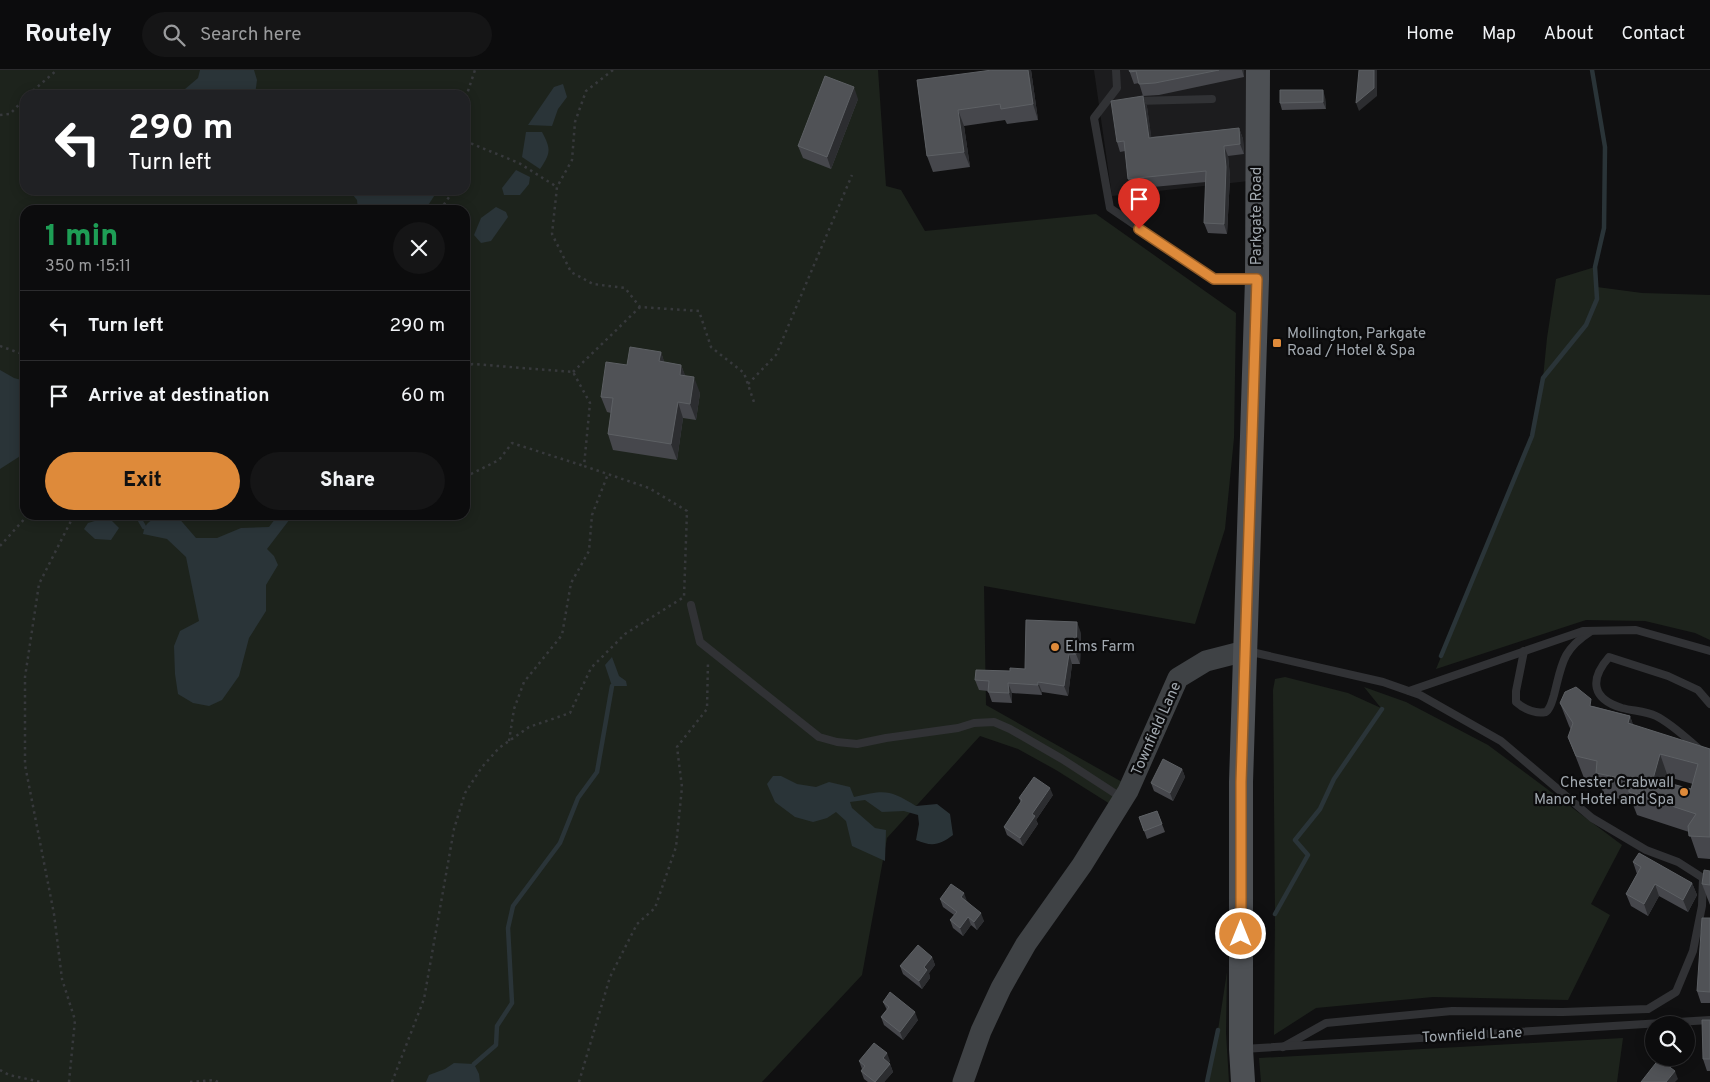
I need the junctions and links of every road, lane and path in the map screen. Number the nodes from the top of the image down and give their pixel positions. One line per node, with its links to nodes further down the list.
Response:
1 (57, 70): 6 (path)
2 (475, 70): 7 (path)
3 (613, 70): 14 (path)
4 (1116, 70): 9 (lane)
5 (1258, 70): 15 (main road, Parkgate Road)
6 (34, 90)
7 (468, 90)
8 (1212, 99): 9 (lane)
9 (1108, 100): 15 (lane)
10 (20, 103): 11 (path)
11 (0, 115)
12 (470, 143): 14 (path)
13 (852, 175): 21 (path)
14 (557, 187): 16 (path)
15 (1257, 279): 31 (main road, Parkgate Road)
16 (640, 307): 20 (path); 21 (path)
17 (0, 346): 18 (path)
18 (20, 353)
19 (470, 365): 20 (path)
20 (573, 372): 23 (path)
21 (748, 384): 22 (path)
22 (755, 405)
23 (584, 466): 24 (path); 25 (path)
24 (470, 474)
25 (608, 474): 37 (path); 37 (path)
26 (23, 520): 28 (path)
27 (72, 520): 45 (path)
28 (0, 546)
29 (690, 605): 34 (lane)
30 (1592, 631): 32 (lane); 32 (lane); 33 (lane)
31 (1245, 651): 35 (lane, Townfield Lane); 39 (street, Townfield Lane); 42 (main road, Parkgate Road)
32 (1524, 651): 35 (lane)
33 (1710, 651)
34 (714, 653): 39 (lane); 49 (path)
35 (1409, 691): 41 (lane, Townfield Lane)
36 (1710, 704): 38 (lane)
37 (509, 741): 48 (path)
38 (1710, 754)
39 (1124, 799): 50 (street, Townfield Lane)
40 (1707, 1021): 41 (lane, Townfield Lane)
41 (1283, 1047): 42 (lane, Townfield Lane)
42 (1241, 1049): 51 (main road, Parkgate Road)
43 (0, 1070): 44 (path)
44 (41, 1082)
45 (69, 1082)
46 (190, 1082): 47 (path)
47 (218, 1082)
48 (392, 1082)
49 (579, 1082)
50 (963, 1082)
51 (1243, 1082)

